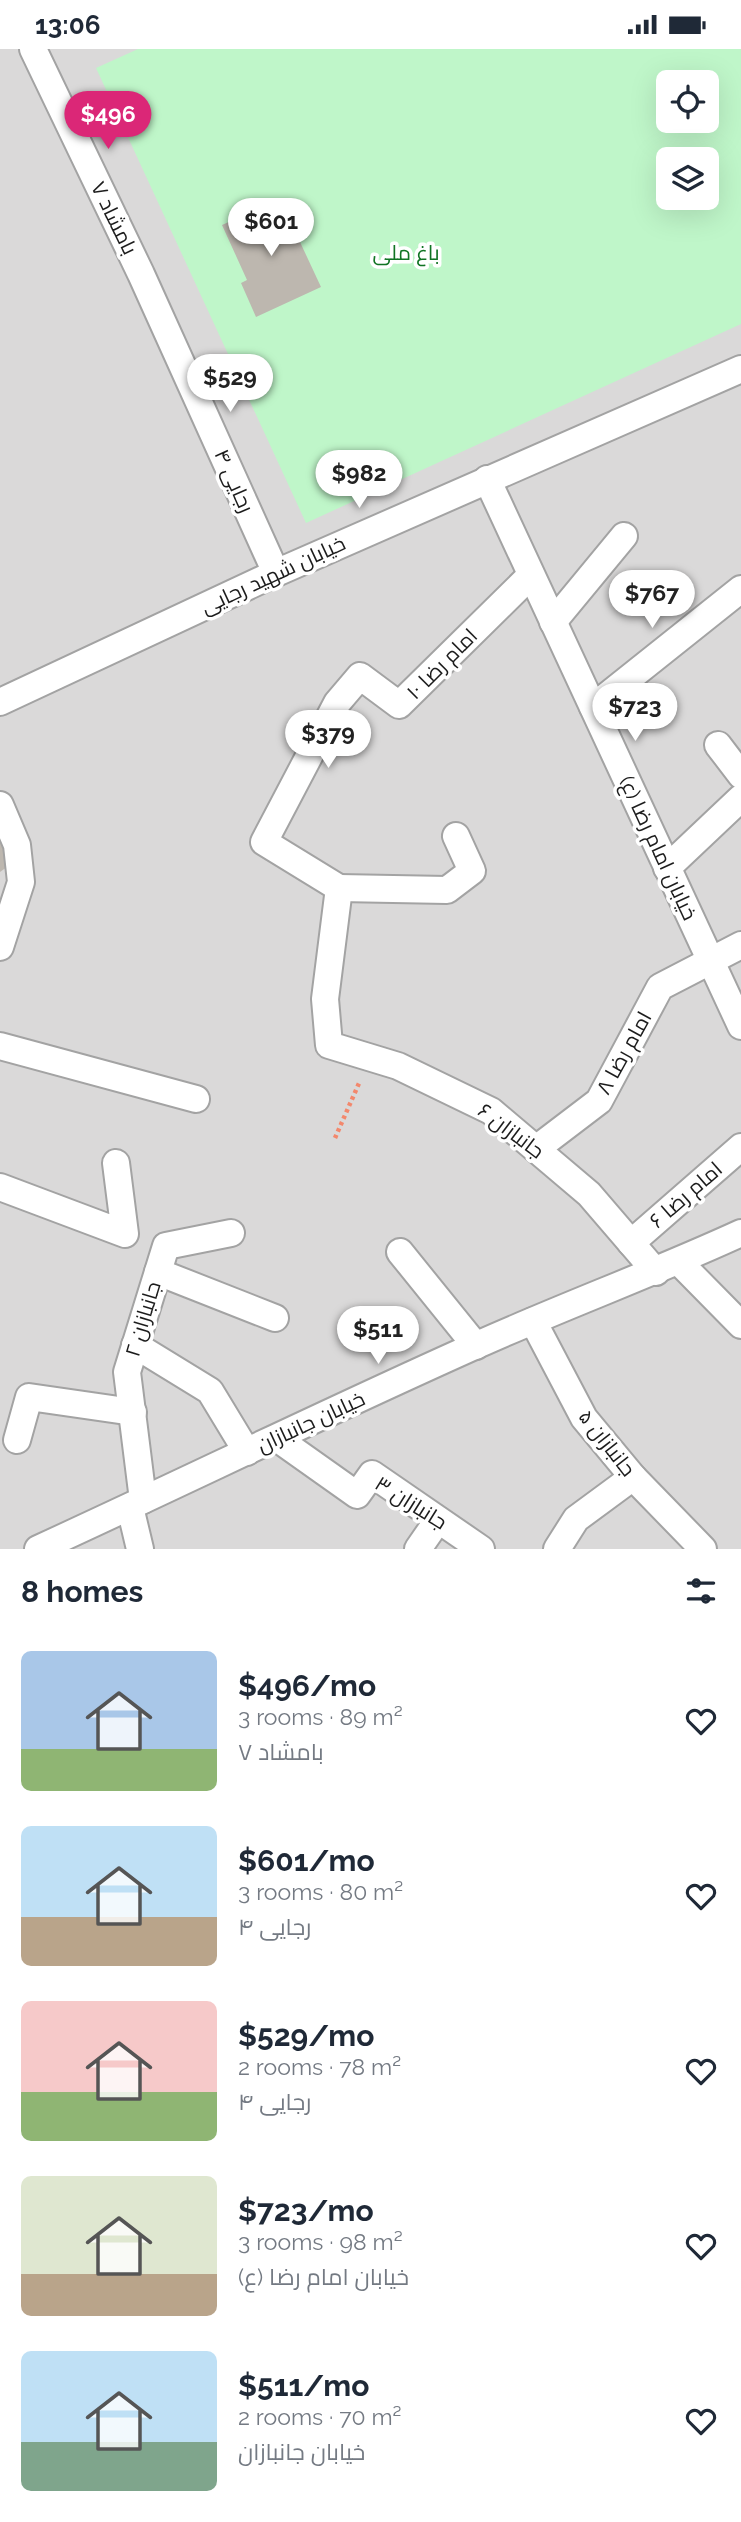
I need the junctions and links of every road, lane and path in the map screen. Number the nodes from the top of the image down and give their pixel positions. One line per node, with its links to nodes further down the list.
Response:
1 (33, 49): 2 (street, بامشاد ۷)
2 (141, 274): 6 (street, رجایی ۴)
3 (741, 369): 4 (street, خیابان شهید رجایی)
4 (487, 479): 6 (street, خیابان شهید رجایی); 7 (street, خیابان امام رضا (ع))
5 (624, 536): 9 (street)
6 (276, 573): 10 (street, خیابان شهید رجایی)
7 (531, 575): 9 (street, خیابان امام رضا (ع)); 18 (street, امام رضا ۱۰)
8 (741, 589): 11 (street)
9 (553, 622): 11 (street, خیابان امام رضا (ع))
10 (0, 702)
11 (593, 707): 17 (street, خیابان امام رضا (ع))
12 (718, 744): 13 (street)
13 (741, 775)
14 (741, 797): 17 (street)
15 (0, 805): 20 (street)
16 (456, 836): 18 (street)
17 (667, 867): 21 (street, خیابان امام رضا (ع))
18 (339, 888): 24 (street, جانبازان ۶)
19 (741, 945): 21 (street, امام رضا ۸)
20 (0, 947)
21 (711, 961): 22 (street, خیابان امام رضا (ع)); 28 (street, امام رضا ۸)
22 (741, 1025)
23 (0, 1046): 25 (street)
24 (370, 1057): 26 (path); 28 (street, جانبازان ۶)
25 (196, 1099)
26 (335, 1138)
27 (741, 1147): 33 (street, امام رضا ۶)
28 (537, 1149): 33 (street, جانبازان ۶)
29 (117, 1163): 30 (street)
30 (0, 1187)
31 (231, 1233): 36 (street, جانبازان ۲)
32 (741, 1233): 35 (street, خیابان جانبازان)
33 (631, 1243): 35 (street, جانبازان ۶)
34 (400, 1252): 41 (street)
35 (667, 1267): 38 (street, خیابان جانبازان); 39 (street, جانبازان ۶)
36 (158, 1272): 37 (street); 40 (street, جانبازان ۲)
37 (275, 1318)
38 (533, 1321): 41 (street, خیابان جانبازان); 46 (street, جانبازان ۵)
39 (741, 1325)
40 (135, 1345): 42 (street, جانبازان ۲); 45 (street)
41 (476, 1346): 43 (street, خیابان جانبازان)
42 (132, 1412): 44 (street); 47 (street, جانبازان ۲)
43 (278, 1439): 45 (street, خیابان جانبازان); 48 (street, جانبازان ۳)
44 (17, 1440)
45 (247, 1452): 47 (street, خیابان جانبازان)
46 (633, 1477): 53 (street); 54 (street, جانبازان ۵)
47 (136, 1504): 49 (street, خیابان جانبازان); 50 (street, جانبازان ۲)
48 (438, 1520): 51 (street); 52 (street, جانبازان ۳)
49 (38, 1549)
50 (140, 1549)
51 (418, 1549)
52 (481, 1549)
53 (557, 1549)
54 (702, 1549)

